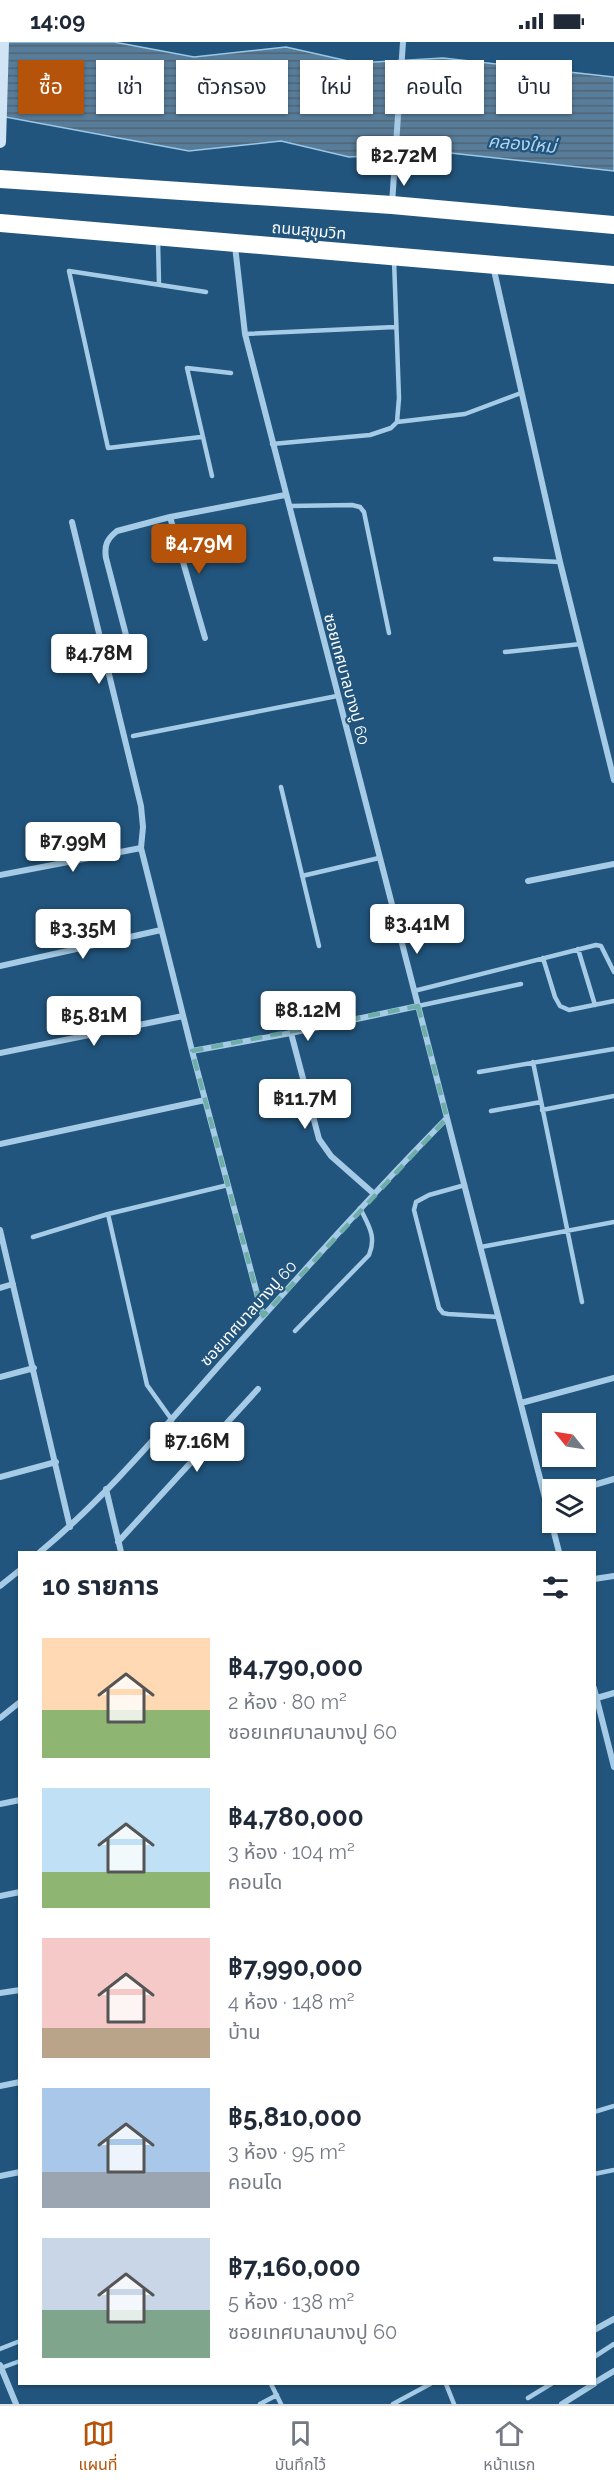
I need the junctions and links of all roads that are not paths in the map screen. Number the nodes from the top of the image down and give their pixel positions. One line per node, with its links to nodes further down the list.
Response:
1 (3, 42): 3 (street)
2 (401, 42): 5 (street)
3 (0, 141)
4 (0, 179): 5 (highway, ถนนสุขุมวิท)
5 (392, 205): 7 (highway, ถนนสุขุมวิท)
6 (0, 223): 8 (highway, ถนนสุขุมวิท)
7 (614, 225)
8 (158, 236): 9 (highway, ถนนสุขุมวิท); 13 (lane)
9 (235, 243): 10 (highway, ถนนสุขุมวิท); 16 (street, ซอยเทศบาลบางปู 60)
10 (394, 257): 11 (highway, ถนนสุขุมวิท); 15 (lane)
11 (493, 265): 12 (highway, ถนนสุขุมวิท); 18 (street)
12 (614, 275)
13 (159, 284): 14 (lane); 20 (lane)
14 (206, 292)
15 (395, 327): 16 (lane); 19 (lane)
16 (245, 334): 21 (street, ซอยเทศบาลบางปู 60)
17 (231, 373): 20 (lane)
18 (521, 393): 19 (lane); 28 (street)
19 (397, 422): 21 (lane)
20 (201, 437): 22 (lane)
21 (272, 444): 23 (street, ซอยเทศบาลบางปู 60)
22 (212, 476)
23 (285, 495): 24 (street, ซอยเทศบาลบางปู 60); 25 (street)
24 (288, 506): 29 (lane); 34 (street, ซอยเทศบาลบางปู 60)
25 (170, 518): 30 (street); 33 (street)
26 (72, 522): 38 (street)
27 (495, 559): 28 (lane)
28 (560, 562): 31 (street)
29 (389, 633)
30 (205, 638)
31 (581, 644): 32 (lane); 36 (street)
32 (505, 652)
33 (132, 658)
34 (337, 696): 35 (lane); 39 (street, ซอยเทศบาลบางปู 60)
35 (133, 736)
36 (614, 780)
37 (281, 787): 42 (lane)
38 (141, 848): 41 (street); 44 (street)
39 (379, 858): 42 (lane); 51 (street, ซอยเทศบาลบางปู 60)
40 (614, 864): 43 (street)
41 (0, 875)
42 (302, 876): 45 (lane)
43 (528, 881)
44 (162, 930): 48 (street); 55 (street)
45 (319, 946)
46 (578, 949): 47 (lane); 49 (lane); 53 (lane)
47 (543, 958): 51 (lane); 53 (lane)
48 (0, 966)
49 (614, 972)
50 (521, 984): 54 (lane)
51 (414, 991): 54 (street, ซอยเทศบาลบางปู 60)
52 (614, 1001): 53 (lane)
53 (595, 1005)
54 (418, 1006): 56 (street); 67 (street, ซอยเทศบาลบางปู 60)
55 (183, 1016): 58 (street); 59 (street)
56 (291, 1033): 58 (street); 71 (street)
57 (614, 1049): 60 (lane)
58 (192, 1051): 63 (street)
59 (0, 1053)
60 (533, 1062): 61 (lane); 64 (lane)
61 (478, 1072)
62 (614, 1096): 65 (lane)
63 (205, 1100): 68 (street); 69 (street)
64 (541, 1102): 65 (lane); 66 (lane)
65 (543, 1110): 76 (lane)
66 (491, 1111)
67 (447, 1118): 70 (street, ซอยเทศบาลบางปู 60); 71 (street, ซอยเทศบาลบางปู 60)
68 (0, 1144)
69 (228, 1185): 73 (lane); 82 (street)
70 (465, 1185): 78 (street, ซอยเทศบาลบางปู 60); 83 (lane)
71 (373, 1193): 72 (street, ซอยเทศบาลบางปู 60)
72 (360, 1208): 82 (street, ซอยเทศบาลบางปู 60); 84 (lane)
73 (108, 1214): 77 (lane); 90 (lane)
74 (614, 1222): 76 (lane)
75 (0, 1230): 79 (street)
76 (567, 1231): 78 (lane); 81 (lane)
77 (33, 1237)
78 (481, 1247): 83 (street, ซอยเทศบาลบางปู 60)
79 (13, 1284): 80 (street); 85 (street)
80 (0, 1288)
81 (582, 1302)
82 (264, 1316): 90 (street, ซอยเทศบาลบางปู 60)
83 (499, 1317): 89 (street, ซอยเทศบาลบางปู 60)
84 (295, 1330)
85 (34, 1368): 86 (street); 91 (street)
86 (0, 1377)
87 (614, 1378): 89 (street)
88 (258, 1389): 99 (street)
89 (521, 1402): 93 (street, ซอยเทศบาลบางปู 60)
90 (172, 1420): 96 (street, ซอยเทศบาลบางปู 60)
91 (56, 1462): 92 (street); 97 (street)
92 (0, 1477)
93 (543, 1479)
94 (614, 1479): 95 (street)
95 (596, 1484)
96 (106, 1489): 97 (street, ซอยเทศบาลบางปู 60); 99 (street)
97 (70, 1527): 100 (street, ซอยเทศบาลบางปู 60)
98 (555, 1533): 102 (street, ซอยเทศบาลบางปู 60)
99 (118, 1542): 101 (street)
100 (41, 1551)
101 (121, 1551)
102 (559, 1551)
103 (18, 1572): 106 (street)
104 (614, 1576): 105 (street)
105 (596, 1579)
106 (0, 1586)
107 (614, 1693): 109 (street)
108 (596, 1695): 109 (street)
109 (597, 1698): 112 (street)
110 (18, 1704): 111 (street)
111 (0, 1718)
112 (614, 1767)
113 (18, 1800): 114 (street)
114 (0, 1804)
115 (18, 1892): 116 (street)
116 (0, 1896)
117 (18, 1990): 118 (street)
118 (0, 1993)
119 (18, 2082): 120 (street)
120 (0, 2086)
121 (614, 2106): 122 (lane)
122 (596, 2111)
123 (614, 2170): 125 (lane)
124 (18, 2172): 126 (street)
125 (596, 2174)
126 (0, 2176)
127 (614, 2319): 128 (street)
128 (596, 2329)
129 (18, 2342): 131 (lane)
130 (614, 2344): 132 (lane)
131 (0, 2349)
132 (596, 2355)
133 (18, 2362): 134 (lane)
134 (1, 2366): 144 (street)
135 (614, 2371): 136 (street)
136 (596, 2382)
137 (272, 2385): 142 (lane)
138 (428, 2385): 147 (lane)
139 (446, 2385): 148 (lane)
140 (549, 2385): 143 (lane)
141 (591, 2385): 149 (street)
142 (277, 2395): 145 (lane); 146 (lane)
143 (528, 2398)
144 (16, 2404)
145 (260, 2404)
146 (281, 2404)
147 (393, 2404)
148 (454, 2404)
149 (562, 2404)

